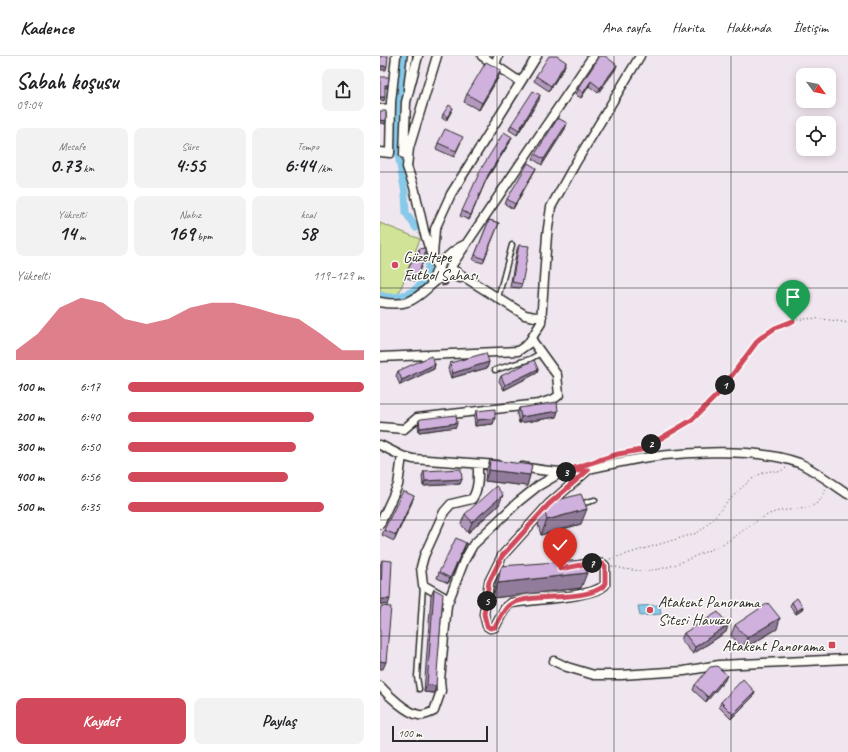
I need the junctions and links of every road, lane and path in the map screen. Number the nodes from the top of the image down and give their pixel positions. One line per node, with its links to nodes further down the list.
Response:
1 (396, 56): 13 (street)
2 (410, 56): 12 (lane)
3 (418, 56): 12 (street)
4 (438, 56): 16 (street)
5 (482, 56): 10 (street)
6 (498, 56): 10 (street)
7 (537, 56): 11 (street)
8 (593, 56): 17 (street)
9 (640, 56): 25 (street)
10 (504, 72): 11 (street)
11 (520, 82): 19 (street)
12 (406, 102): 16 (street)
13 (391, 108): 14 (street); 15 (street)
14 (380, 109)
15 (380, 152)
16 (408, 162): 19 (street)
17 (467, 243): 19 (street); 20 (street)
18 (512, 245): 22 (lane)
19 (437, 263): 20 (street); 21 (street)
20 (447, 271): 21 (street); 22 (street)
21 (431, 284): 23 (street)
22 (498, 298): 24 (street)
23 (380, 302)
24 (525, 315): 25 (street); 27 (street)
25 (542, 316): 27 (street)
26 (848, 323): 33 (path)
27 (533, 337): 28 (street); 29 (street)
28 (541, 353): 30 (lane); 31 (street)
29 (380, 357)
30 (495, 370)
31 (380, 427)
32 (380, 445): 34 (street)
33 (631, 453)
34 (402, 456): 36 (street); 43 (street)
35 (796, 462): 37 (street); 39 (street); 44 (path)
36 (478, 464): 38 (street); 47 (street)
37 (588, 470): 38 (street); 46 (street)
38 (562, 472): 48 (street)
39 (825, 480): 40 (street); 45 (path)
40 (848, 494)
41 (595, 500): 42 (lane)
42 (572, 505)
43 (380, 524)
44 (609, 561)
45 (609, 564)
46 (566, 568)
47 (423, 585): 48 (street); 52 (lane)
48 (449, 600): 51 (street)
49 (848, 659): 50 (street)
50 (554, 661)
51 (380, 686)
52 (419, 689)

